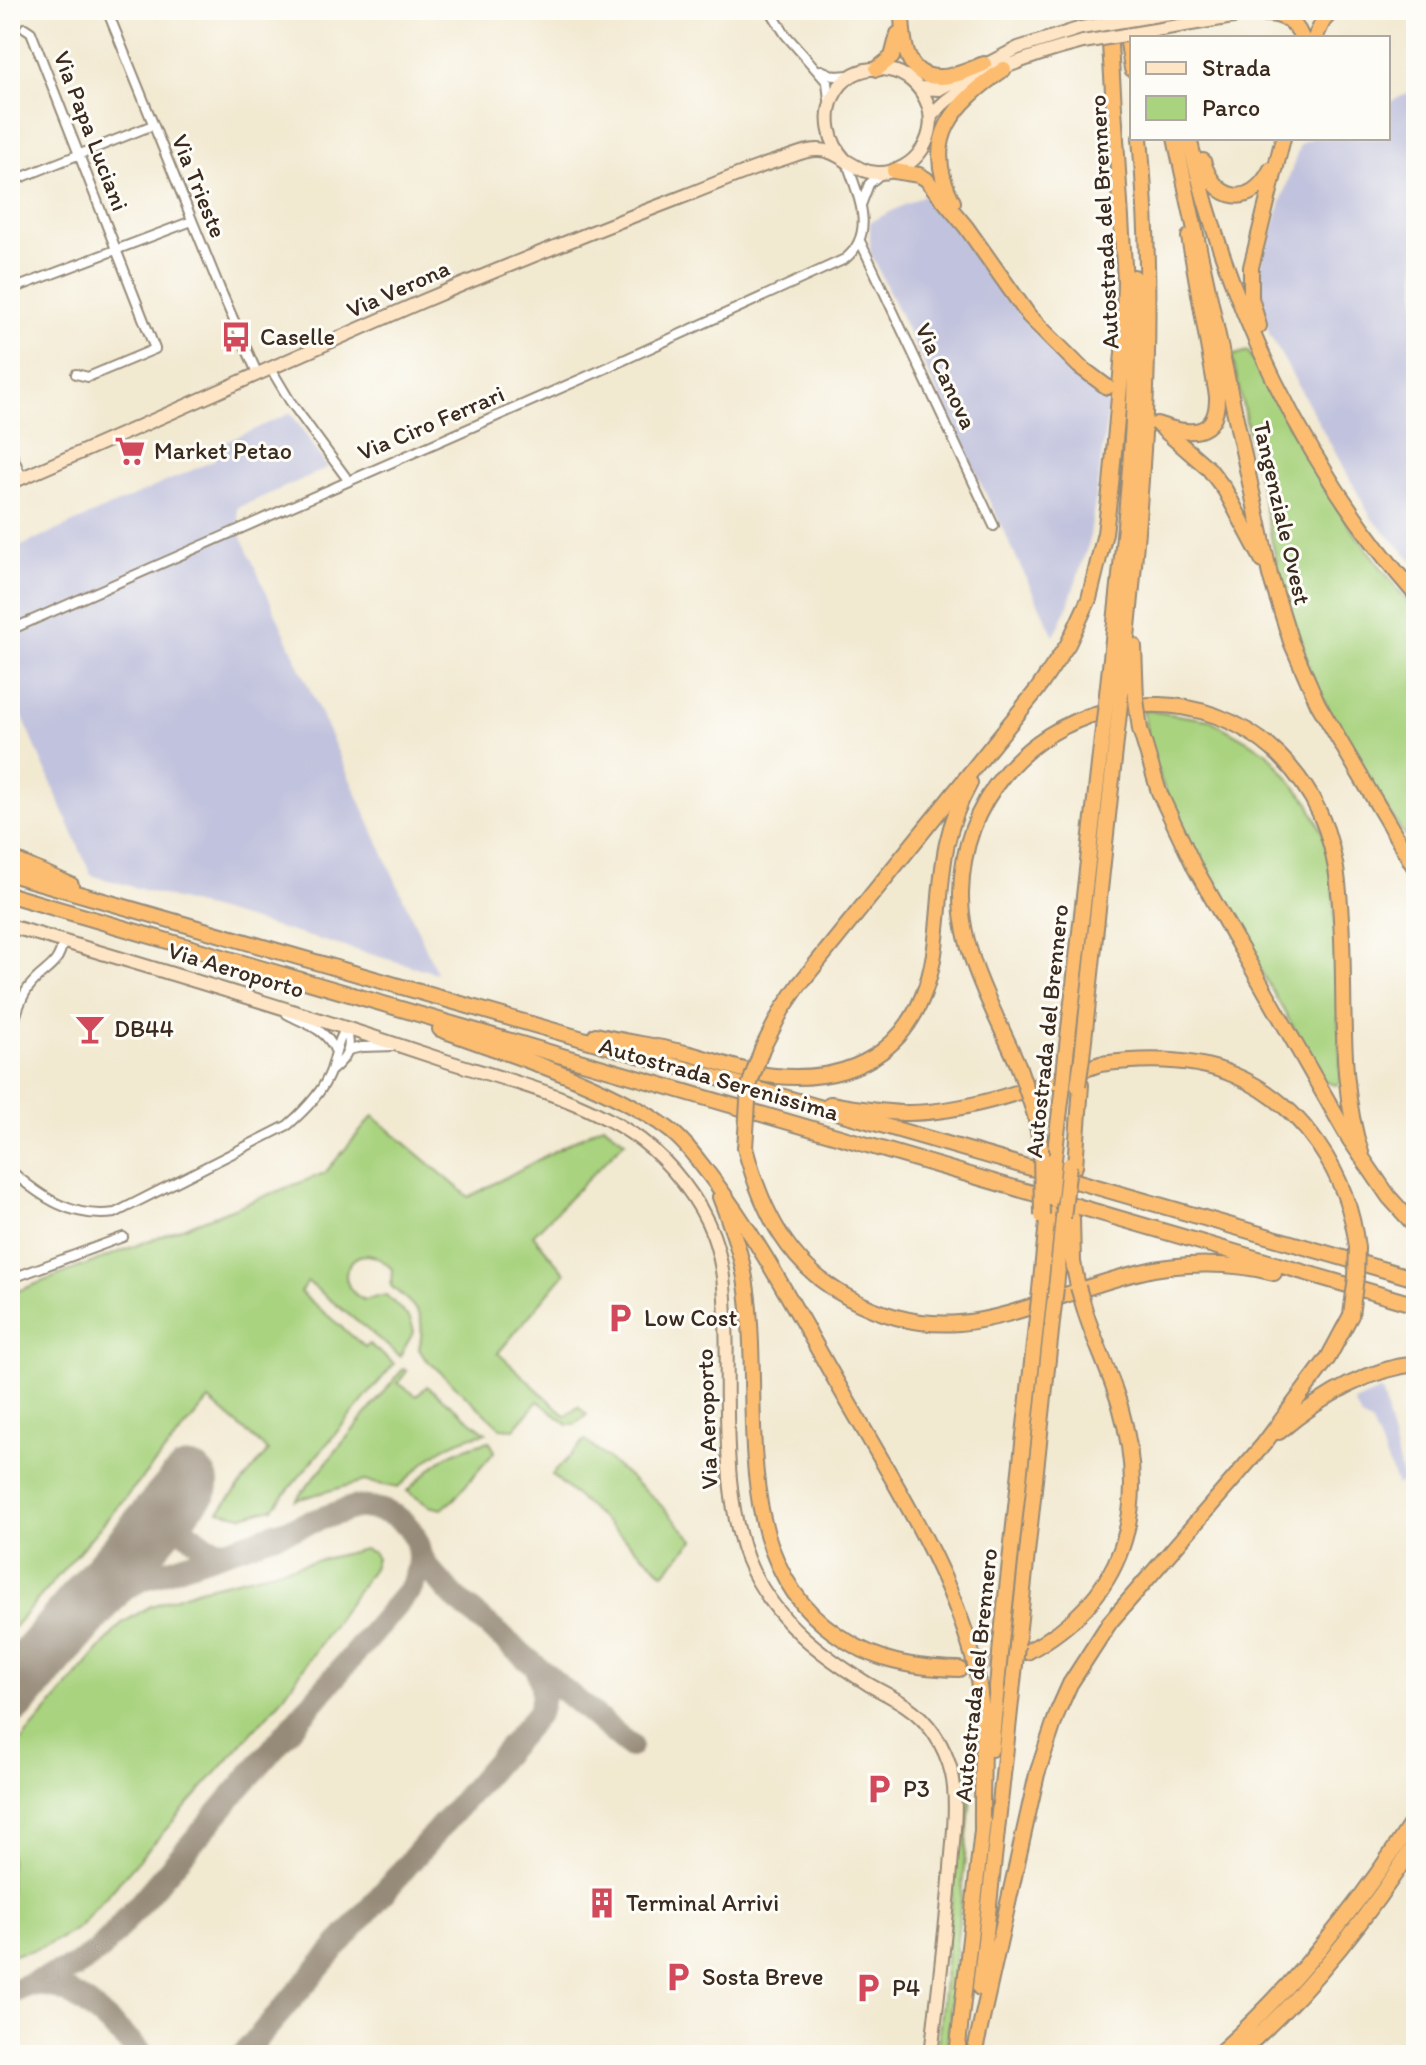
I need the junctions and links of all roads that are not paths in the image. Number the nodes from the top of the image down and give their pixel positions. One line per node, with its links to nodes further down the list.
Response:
1 (107, 10): 25 (street, Via Trieste)
2 (770, 10): 16 (street)
3 (1148, 10): 12 (highway)
4 (1162, 10): 13 (highway)
5 (1188, 10): 18 (street, bridge)
6 (1278, 10): 10 (street)
7 (1333, 10): 15 (highway)
8 (1113, 11): 17 (highway, Autostrada del Brennero); 58 (highway, Autostrada del Brennero); 60 (highway)
9 (902, 12): 18 (highway); 19 (highway)
10 (1256, 14): 14 (highway); 20 (street, bridge)
11 (25, 28): 34 (street, Via Papa Luciani)
12 (1153, 36)
13 (1167, 36)
14 (1301, 36)
15 (1316, 36)
16 (811, 63): 21 (street); 23 (street)
17 (1130, 63)
18 (984, 64): 22 (street)
19 (877, 69): 21 (street); 22 (street)
20 (1004, 69): 24 (street); 41 (highway)
21 (856, 74): 23 (street)
22 (920, 88): 24 (street)
23 (830, 105): 26 (street)
24 (931, 116): 37 (street)
25 (153, 125): 34 (street); 40 (street, Via Trieste)
26 (827, 128): 33 (street); 36 (street)
27 (1140, 140): 55 (highway, Autostrada del Brennero)
28 (1175, 140): 54 (highway)
29 (1175, 140): 54 (highway, Tangenziale Ovest)
30 (1189, 140): 49 (highway, Tangenziale Ovest)
31 (1198, 140): 35 (highway)
32 (1282, 140): 35 (highway)
33 (809, 151): 36 (street); 45 (street, Via Verona)
34 (79, 154): 38 (street); 43 (street, Via Papa Luciani)
35 (1278, 155): 49 (highway)
36 (846, 162): 37 (street); 39 (street)
37 (888, 172): 39 (street); 41 (highway)
38 (10, 182)
39 (861, 206): 42 (street)
40 (192, 221): 43 (street); 47 (street, Via Trieste)
41 (966, 227): 48 (highway)
42 (861, 243): 52 (street, Via Ciro Ferrari); 53 (street, Via Canova)
43 (116, 250): 44 (street); 46 (street, Via Papa Luciani)
44 (10, 290)
45 (271, 369): 47 (street, Via Verona); 52 (street)
46 (76, 374)
47 (258, 375): 51 (street, Via Verona)
48 (1107, 387)
49 (1278, 388): 56 (highway, Tangenziale Ovest)
50 (10, 449): 51 (street)
51 (16, 480)
52 (348, 480): 57 (street, Via Ciro Ferrari)
53 (994, 526)
54 (1270, 575): 62 (highway, Tangenziale Ovest)
55 (1133, 581): 58 (highway, Autostrada del Brennero); 79 (highway, bridge)
56 (1416, 595)
57 (10, 630)
58 (1113, 704): 59 (highway, Autostrada del Brennero, bridge)
59 (1110, 731): 77 (highway, Autostrada del Brennero, bridge); 77 (highway, Autostrada del Brennero, bridge)
60 (988, 751): 70 (highway); 88 (highway, bridge)
61 (10, 858): 65 (highway)
62 (1416, 870)
63 (10, 874): 65 (highway, Autostrada Serenissima)
64 (10, 895): 68 (highway, Autostrada Serenissima)
65 (100, 900): 70 (highway, Autostrada Serenissima)
66 (10, 926): 67 (street, Via Aeroporto)
67 (63, 942): 69 (street, Via Aeroporto); 72 (street)
68 (346, 993): 81 (highway); 88 (highway, Autostrada Serenissima)
69 (262, 1000): 71 (street, Via Aeroporto); 75 (street)
70 (459, 1004): 78 (highway, Autostrada Serenissima)
71 (346, 1028): 73 (street, Via Aeroporto); 74 (street); 75 (street)
72 (10, 1036)
73 (400, 1045): 74 (street); 96 (street, Via Aeroporto)
74 (349, 1050): 76 (street)
75 (335, 1051): 76 (street)
76 (331, 1071): 80 (street)
77 (1074, 1085): 82 (highway, Autostrada del Brennero, bridge); 83 (highway, Autostrada del Brennero, bridge)
78 (771, 1095): 87 (highway, Autostrada Serenissima); 90 (highway, bridge)
79 (1362, 1156): 82 (highway, bridge); 84 (highway)
80 (10, 1170)
81 (715, 1182): 92 (highway); 94 (highway)
82 (1045, 1214): 94 (highway, Autostrada del Brennero, bridge)
83 (1068, 1218): 91 (highway, Autostrada del Brennero, bridge); 91 (highway, bridge)
84 (1416, 1227)
85 (123, 1237): 86 (street)
86 (10, 1279)
87 (1416, 1279)
88 (1416, 1307)
89 (1416, 1364): 90 (highway)
90 (1263, 1445): 98 (highway)
91 (1022, 1649): 98 (highway, Autostrada del Brennero, bridge)
92 (959, 1669)
93 (1416, 1816): 99 (highway)
94 (982, 1830): 97 (highway, Autostrada del Brennero)
95 (1416, 1842): 100 (highway)
96 (931, 2055)
97 (957, 2055)
98 (974, 2055)
99 (1217, 2055)
100 (1237, 2055)

